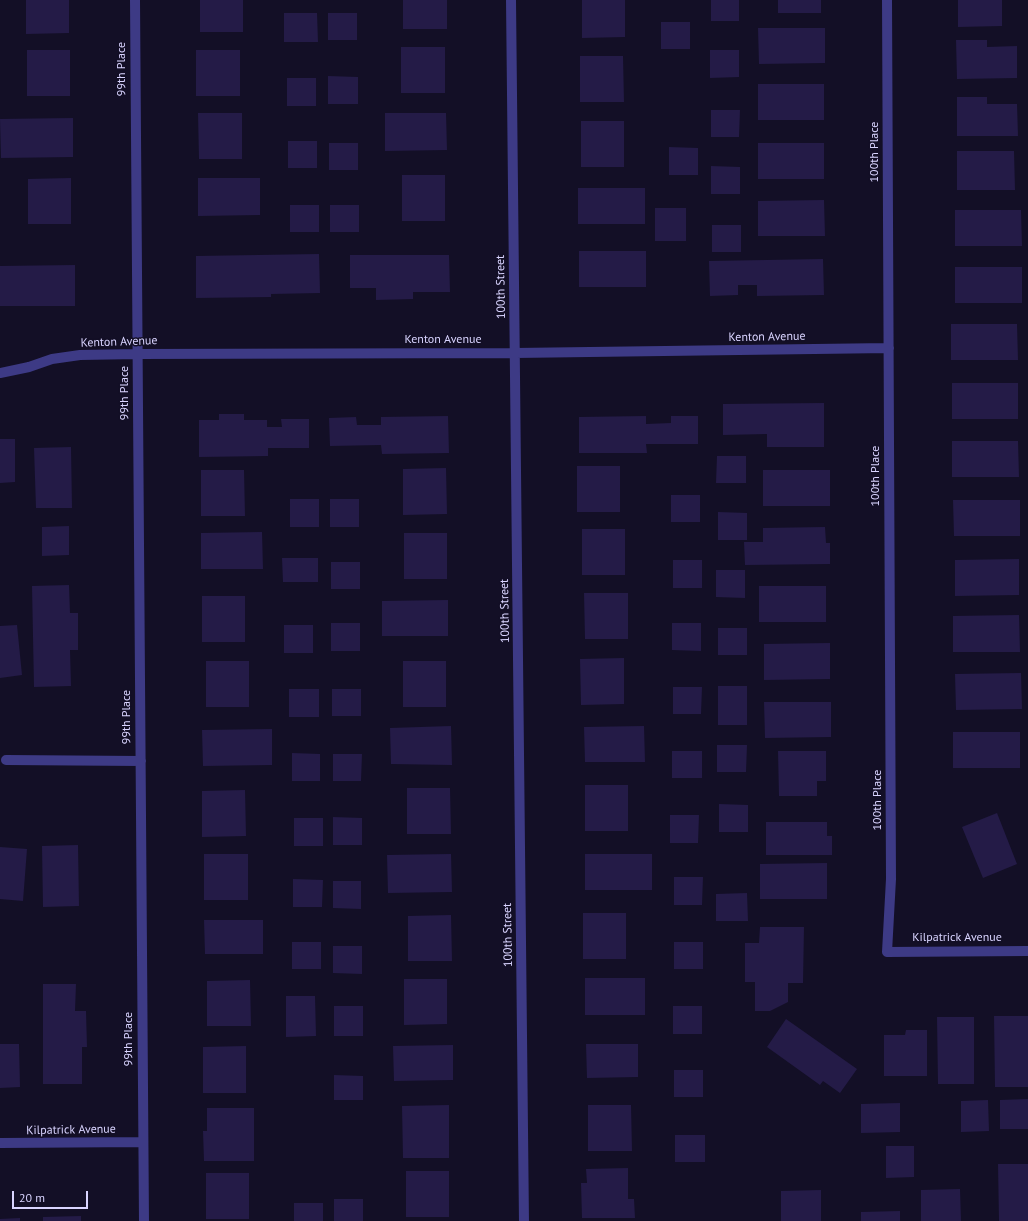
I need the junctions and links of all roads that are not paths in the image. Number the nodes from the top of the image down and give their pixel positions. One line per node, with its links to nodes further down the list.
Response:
1 (135, 0): 6 (street, 99th Place)
2 (511, 0): 5 (street, 100th Street)
3 (887, 0): 4 (street, 100th Place)
4 (889, 348): 5 (street, Kenton Avenue); 11 (street, 100th Place)
5 (515, 353): 6 (street, Kenton Avenue); 15 (street, 100th Street)
6 (138, 354): 7 (street, Kenton Avenue); 9 (street, 99th Place)
7 (0, 373)
8 (6, 760): 9 (street, 99th Place)
9 (141, 761): 12 (street, 99th Place)
10 (1028, 951): 11 (street, Kilpatrick Avenue)
11 (887, 952)
12 (143, 1142): 13 (street, Kilpatrick Avenue); 14 (street, 99th Place)
13 (0, 1143)
14 (144, 1221)
15 (524, 1221)

